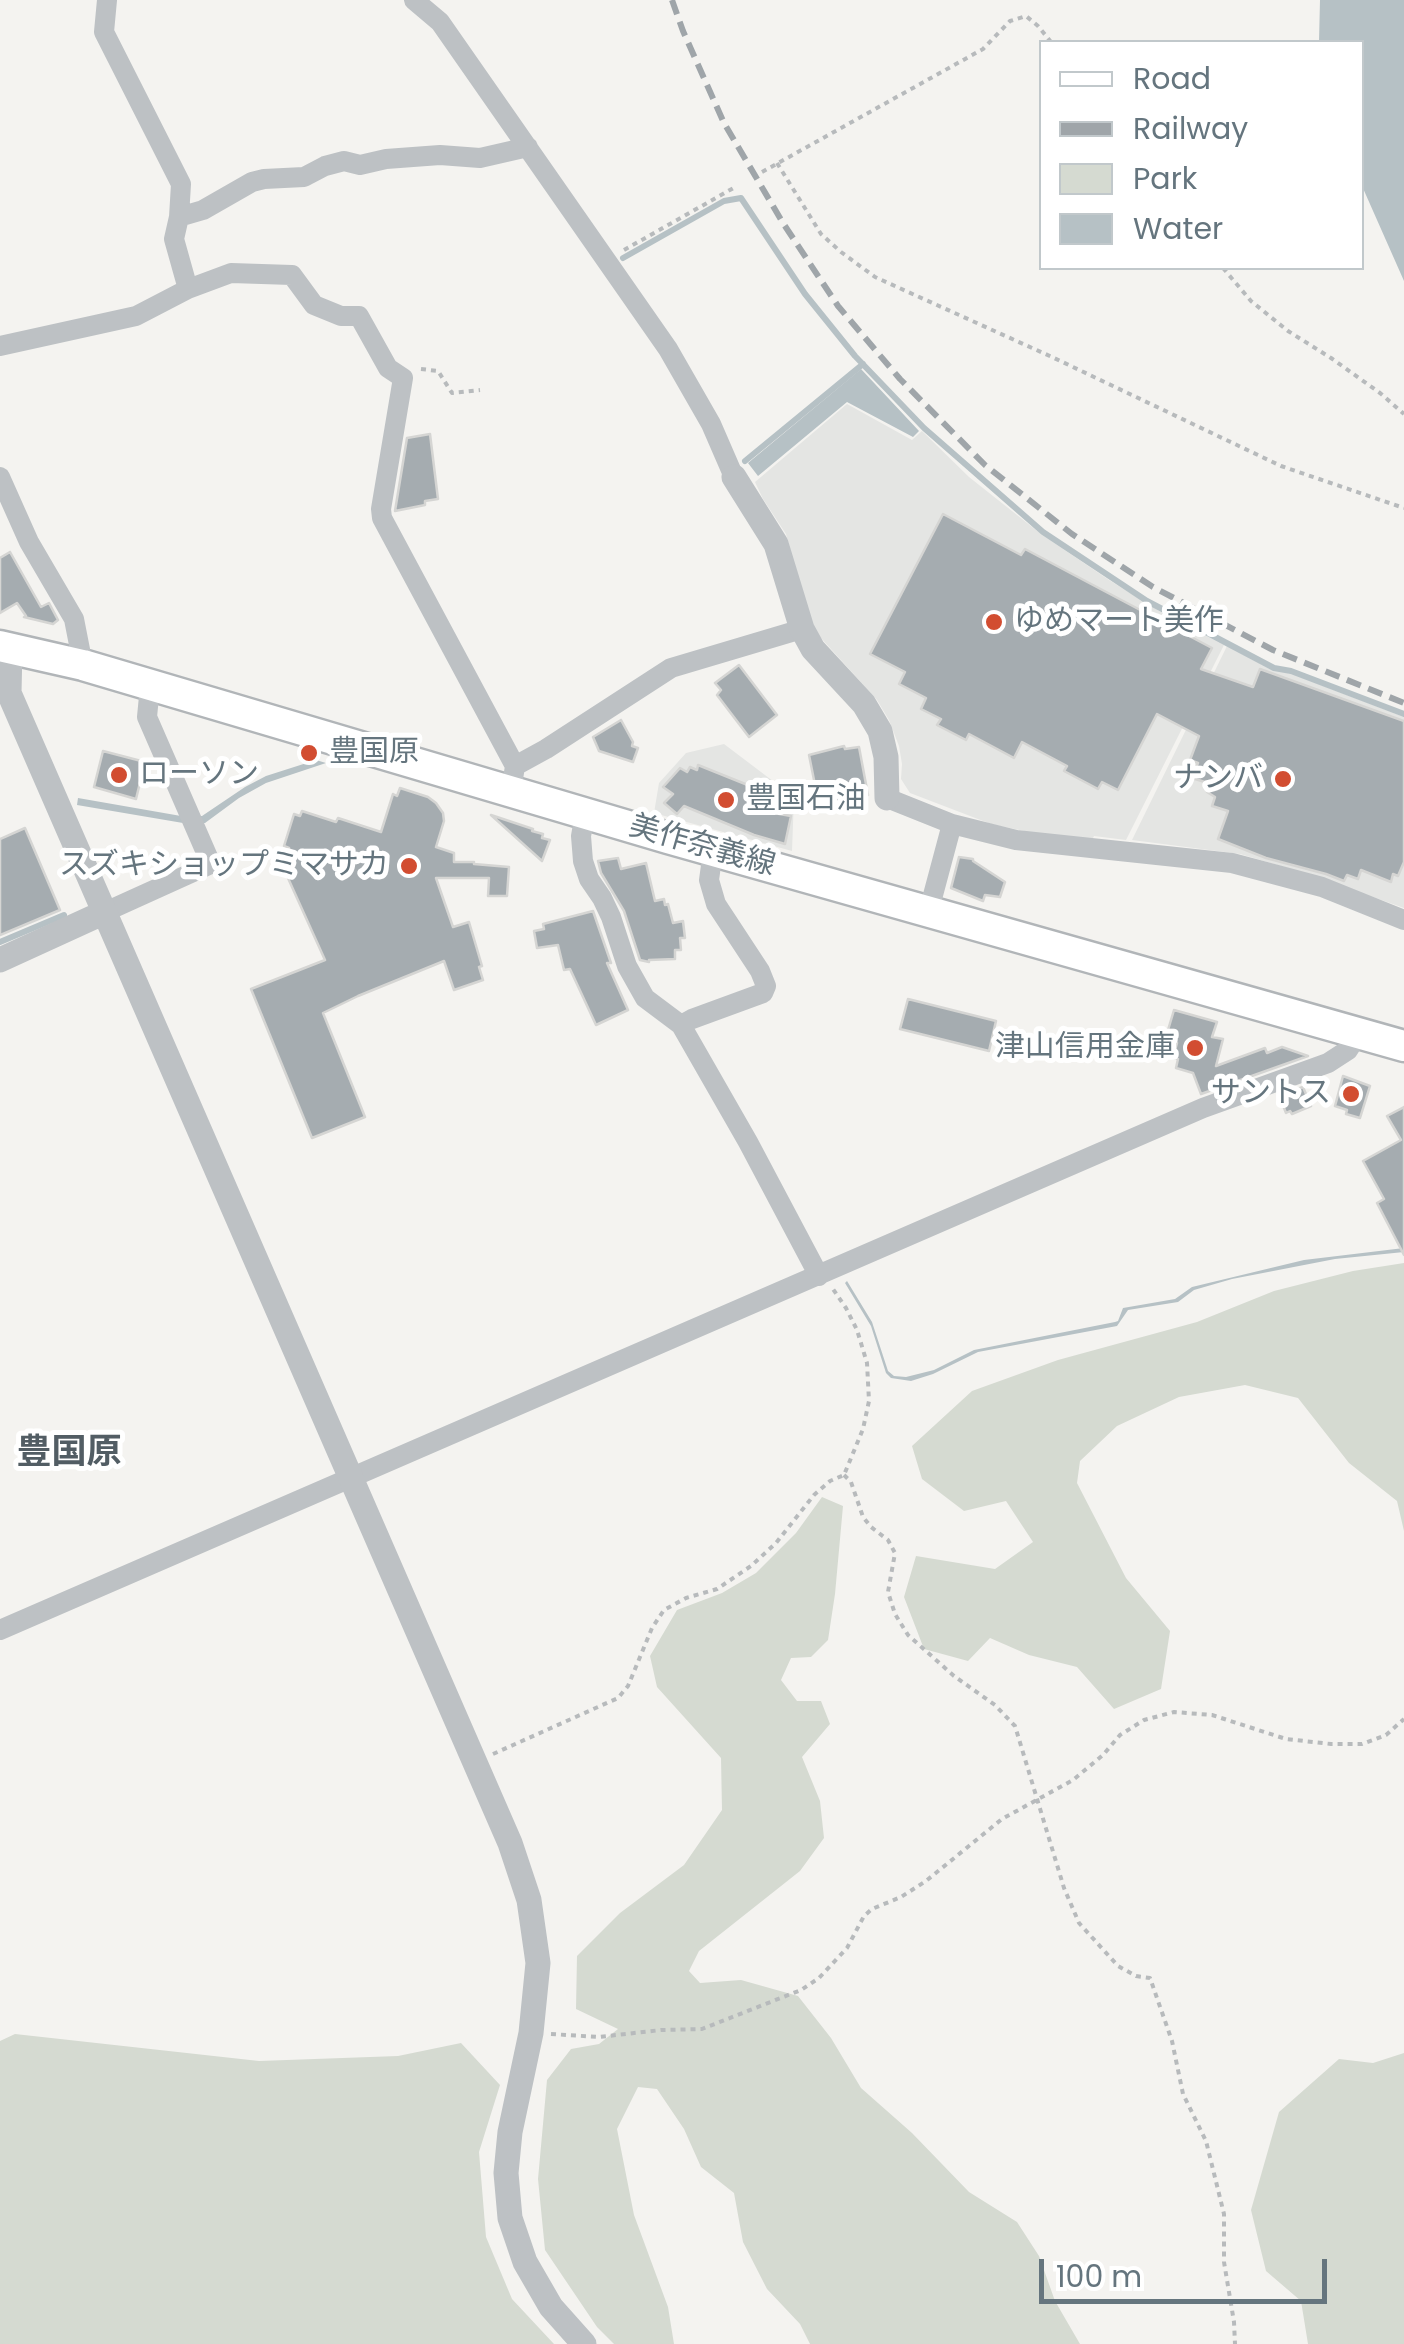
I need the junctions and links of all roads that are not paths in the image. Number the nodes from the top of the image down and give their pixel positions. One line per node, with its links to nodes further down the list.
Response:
1 (107, 0): 4 (street)
2 (414, 0): 3 (street)
3 (528, 147): 4 (street); 8 (street)
4 (179, 217): 5 (street)
5 (188, 289): 6 (street); 13 (street)
6 (0, 346)
7 (0, 477): 11 (street)
8 (734, 477): 9 (street)
9 (802, 629): 13 (street); 14 (street)
10 (5, 647): 11 (main road, 美作奈義線); 19 (street)
11 (82, 666): 12 (main road, 美作奈義線)
12 (150, 686): 13 (main road, 美作奈義線); 19 (street)
13 (513, 779): 15 (main road, 美作奈義線)
14 (887, 798): 16 (street)
15 (585, 814): 17 (main road, 美作奈義線); 22 (street)
16 (952, 824): 18 (street); 20 (street)
17 (714, 851): 18 (main road, 美作奈義線); 22 (street)
18 (929, 910): 23 (main road, 美作奈義線)
19 (105, 912): 21 (street); 26 (street)
20 (1404, 920)
21 (0, 960)
22 (681, 1025): 25 (street)
23 (1359, 1033): 24 (main road, 美作奈義線); 25 (street)
24 (1404, 1046)
25 (819, 1276): 26 (street)
26 (352, 1477): 27 (street); 28 (street)
27 (0, 1630)
28 (584, 2344)

